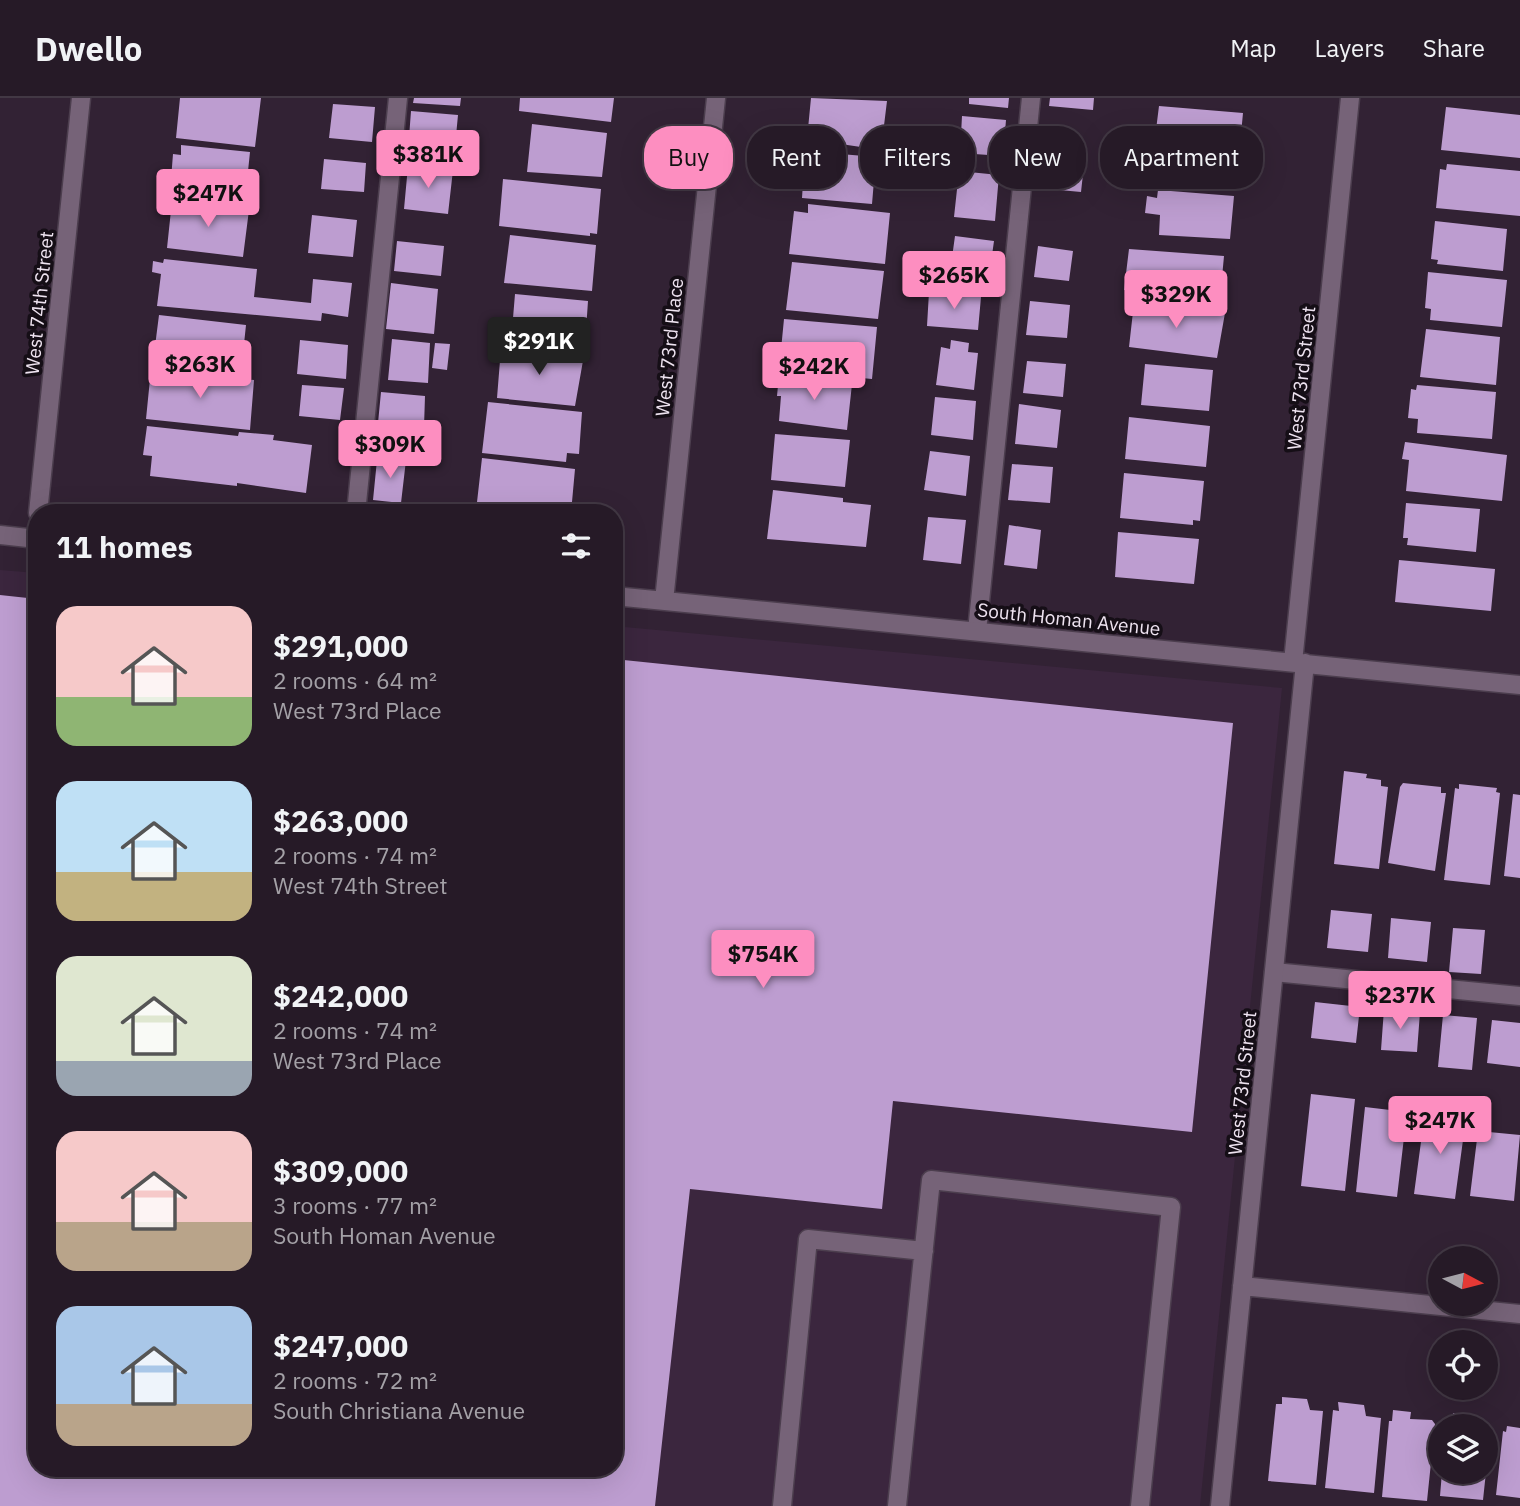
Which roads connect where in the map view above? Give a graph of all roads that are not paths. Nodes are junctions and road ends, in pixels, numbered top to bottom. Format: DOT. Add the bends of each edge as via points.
graph roads {
  1 [pos="81,98"];
  2 [pos="398,98"];
  3 [pos="716,98"];
  4 [pos="1031,98"];
  5 [pos="1350,98"];
  6 [pos="39,504"];
  7 [pos="357,504"];
  8 [pos="0,535"];
  9 [pos="28,535"];
  10 [pos="623,597"];
  11 [pos="664,601"];
  12 [pos="977,631"];
  13 [pos="1299,663"];
  14 [pos="1520,685"];
  15 [pos="1274,972"];
  16 [pos="1520,996"];
  17 [pos="924,1251"];
  18 [pos="1242,1286"];
  19 [pos="1520,1314"];
  20 [pos="782,1506"];
  21 [pos="897,1506"];
  22 [pos="1140,1506"];
  23 [pos="1220,1506"];
  1 -- 6 [label="street, West 74th Street"];
  2 -- 7 [label="street"];
  3 -- 11 [label="street, West 73rd Place"];
  4 -- 12 [label="street"];
  5 -- 13 [label="street, West 73rd Street"];
  8 -- 9 [label="street"];
  10 -- 11 [label="street, South Homan Avenue"];
  11 -- 12 [label="street, South Homan Avenue"];
  12 -- 13 [label="street, South Homan Avenue"];
  13 -- 14 [label="street, South Homan Avenue"];
  13 -- 15 [label="street, West 73rd Street"];
  15 -- 16 [label="street"];
  15 -- 18 [label="street, West 73rd Street"];
  17 -- 20 [label="street" via="808,1239"];
  17 -- 21 [label="street"];
  17 -- 22 [label="street" via="931,1180 1171,1207"];
  18 -- 19 [label="street"];
  18 -- 23 [label="street, West 73rd Street"];
}
